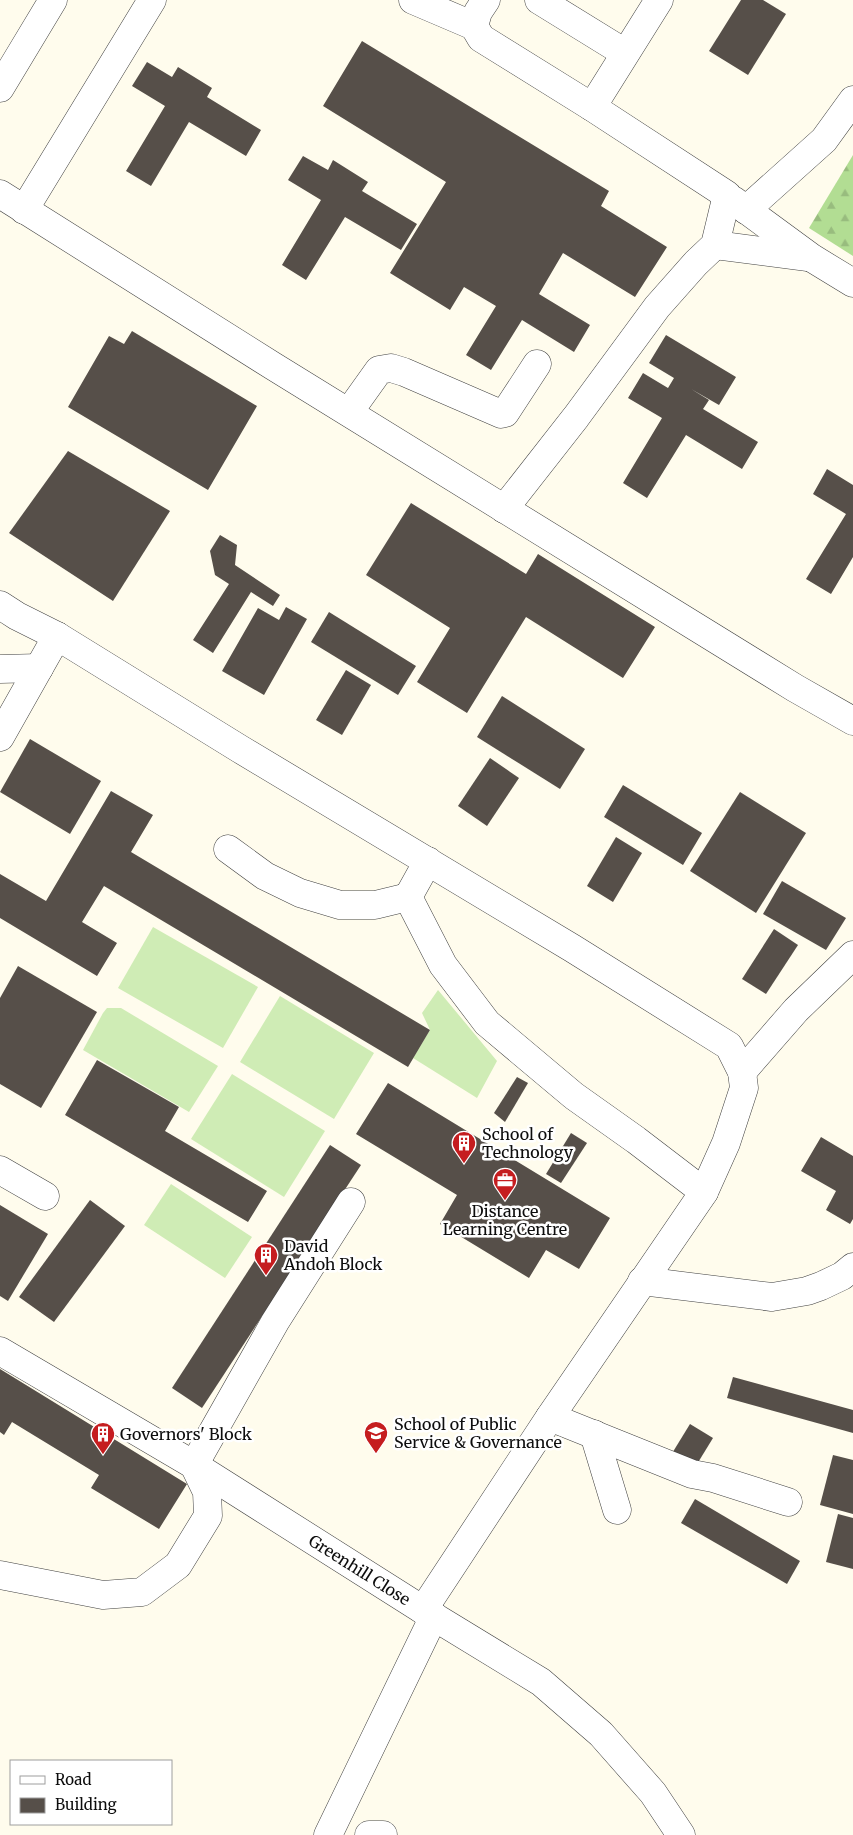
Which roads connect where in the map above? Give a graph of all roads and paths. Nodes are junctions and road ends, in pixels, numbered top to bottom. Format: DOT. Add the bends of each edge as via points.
graph roads {
  1 [pos="53,0"];
  2 [pos="152,0"];
  3 [pos="413,0"];
  4 [pos="486,0"];
  5 [pos="539,0"];
  6 [pos="659,0"];
  7 [pos="474,26"];
  8 [pos="625,53"];
  9 [pos="0,88"];
  10 [pos="853,100"];
  11 [pos="592,107"];
  12 [pos="0,194"];
  13 [pos="736,203"];
  14 [pos="24,210"];
  15 [pos="715,244"];
  16 [pos="812,258"];
  17 [pos="853,283"];
  18 [pos="538,364"];
  19 [pos="349,412"];
  20 [pos="504,509"];
  21 [pos="0,605"];
  22 [pos="57,636"];
  23 [pos="39,668"];
  24 [pos="0,669"];
  25 [pos="853,721"];
  26 [pos="0,737"];
  27 [pos="228,849"];
  28 [pos="428,861"];
  29 [pos="408,897"];
  30 [pos="853,955"];
  31 [pos="742,1072"];
  32 [pos="0,1170"];
  33 [pos="704,1192"];
  34 [pos="44,1196"];
  35 [pos="351,1202"];
  36 [pos="853,1267"];
  37 [pos="642,1281"];
  38 [pos="0,1351"];
  39 [pos="550,1417"];
  40 [pos="594,1434"];
  41 [pos="194,1464"];
  42 [pos="788,1502"];
  43 [pos="617,1510"];
  44 [pos="0,1575"];
  45 [pos="429,1613"];
  46 [pos="328,1835"];
  47 [pos="369,1835"];
  48 [pos="383,1835"];
  49 [pos="681,1835"];
  1 -- 9 [label="lane"];
  2 -- 14 [label="lane"];
  3 -- 7 [label="lane"];
  4 -- 7 [label="lane"];
  5 -- 8 [label="lane"];
  6 -- 8 [label="lane"];
  7 -- 11 [label="lane" via="481,38"];
  8 -- 11 [label="lane"];
  10 -- 13 [label="lane" via="824,140"];
  11 -- 13 [label="lane"];
  12 -- 14 [label="lane"];
  13 -- 15 [label="lane"];
  13 -- 16 [label="lane"];
  14 -- 19 [label="lane"];
  15 -- 16 [label="lane"];
  15 -- 20 [label="lane" via="657,307"];
  16 -- 17 [label="lane"];
  18 -- 19 [label="lane" via="505,413 390,368 379,370"];
  19 -- 20 [label="lane"];
  20 -- 25 [label="lane"];
  21 -- 22 [label="lane"];
  22 -- 23 [label="lane"];
  22 -- 28 [label="lane"];
  23 -- 24 [label="lane"];
  23 -- 26 [label="lane"];
  27 -- 29 [label="lane" via="265,876 300,893 340,905 375,905"];
  28 -- 29 [label="lane"];
  28 -- 31 [label="lane" via="728,1046"];
  29 -- 33 [label="lane" via="443,965 487,1023 574,1096"];
  30 -- 31 [label="lane" via="796,1010"];
  31 -- 33 [label="lane" via="744,1088 736,1114"];
  32 -- 34 [label="lane"];
  33 -- 37 [label="lane"];
  35 -- 41 [label="lane" via="275,1322"];
  36 -- 37 [label="lane" via="821,1286 772,1296"];
  37 -- 39 [label="lane"];
  38 -- 41 [label="lane, Greenhill Close"];
  39 -- 40 [label="lane"];
  39 -- 45 [label="lane"];
  40 -- 42 [label="lane" via="692,1474"];
  40 -- 43 [label="lane"];
  41 -- 44 [label="lane" via="207,1492 208,1516 178,1565 142,1592 104,1595"];
  41 -- 45 [label="lane, Greenhill Close"];
  45 -- 46 [label="lane"];
  45 -- 49 [label="lane, Greenhill Close" via="541,1682 601,1734 654,1793"];
  47 -- 48 [label="lane"];
}
